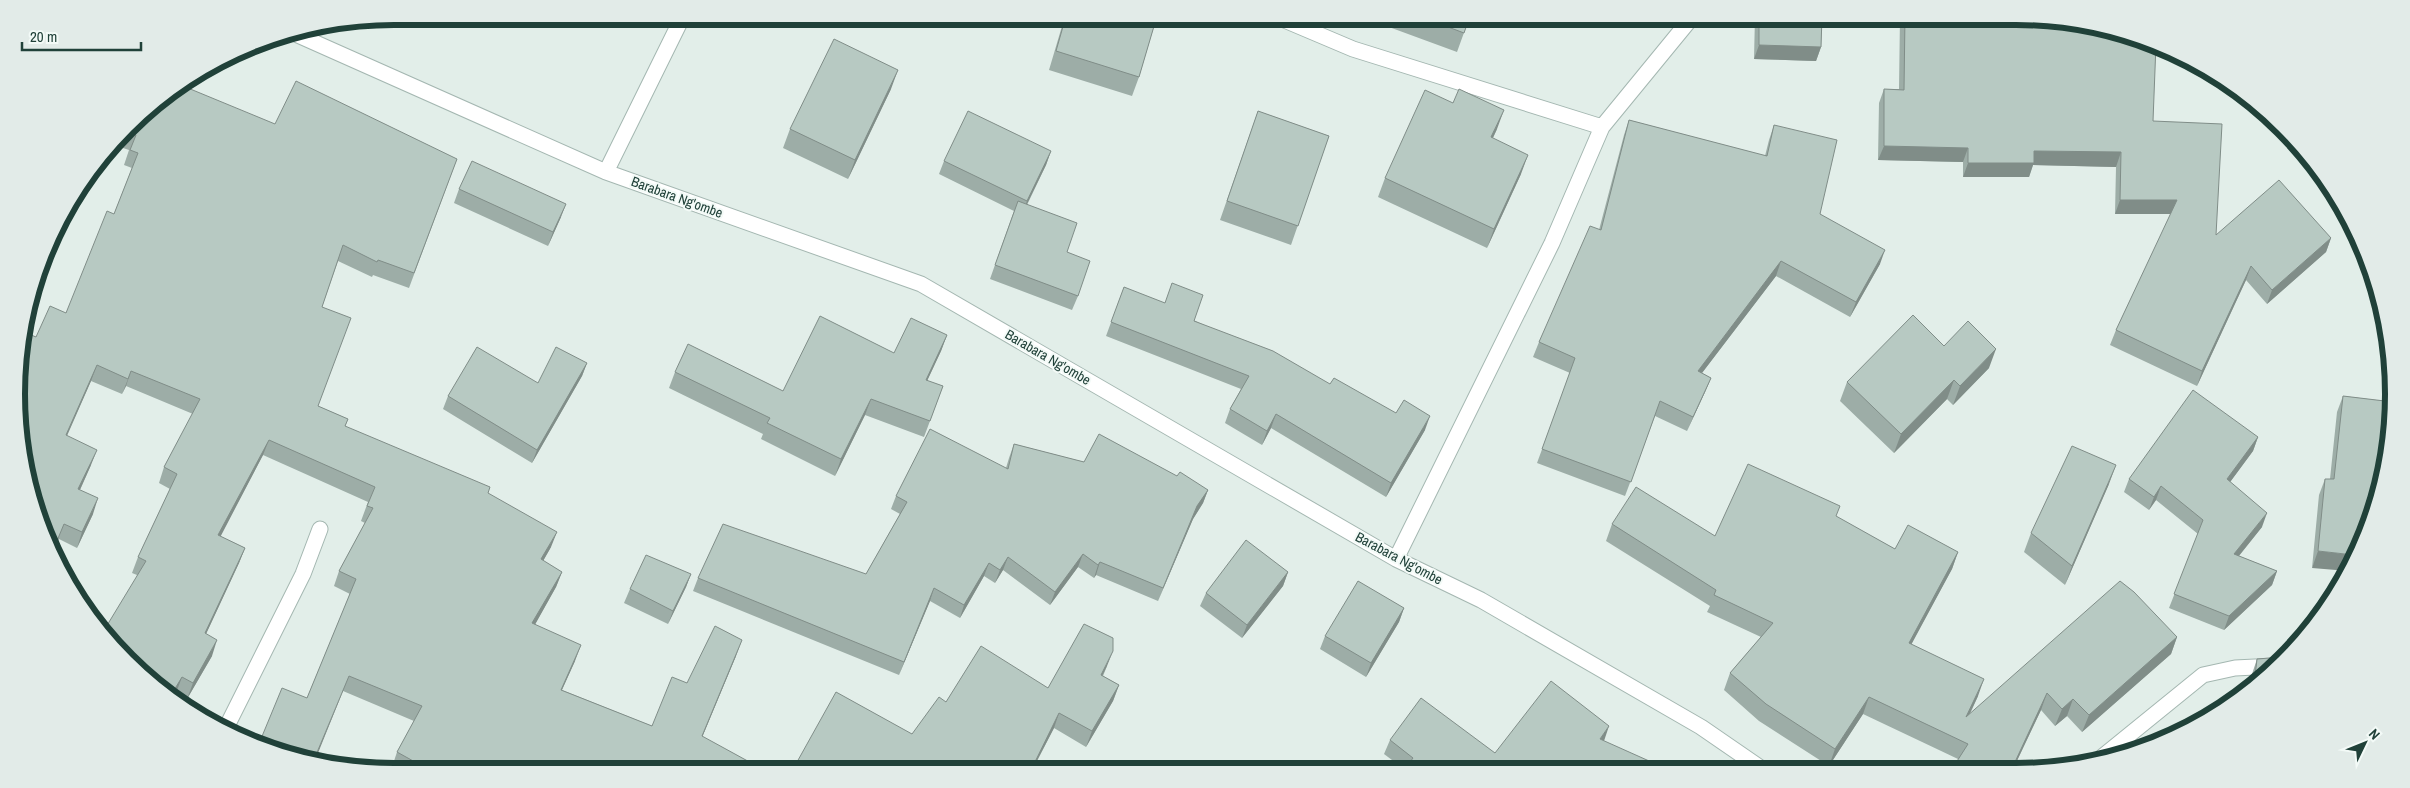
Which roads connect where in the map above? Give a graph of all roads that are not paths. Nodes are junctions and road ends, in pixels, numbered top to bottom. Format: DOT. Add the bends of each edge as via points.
graph roads {
  1 [pos="678,25"];
  2 [pos="1296,25"];
  3 [pos="1686,25"];
  4 [pos="302,37"];
  5 [pos="1602,127"];
  6 [pos="606,172"];
  7 [pos="320,529"];
  8 [pos="1396,559"];
  9 [pos="2264,667"];
  10 [pos="228,724"];
  11 [pos="2112,750"];
  12 [pos="1753,763"];
  1 -- 6 [label="street"];
  2 -- 5 [label="street" via="1353,49"];
  3 -- 5 [label="street"];
  4 -- 6 [label="street, Barabara Ng'ombe"];
  5 -- 8 [label="street" via="1552,243"];
  6 -- 8 [label="street, Barabara Ng'ombe" via="922,284"];
  7 -- 10 [label="street" via="303,574"];
  8 -- 12 [label="street, Barabara Ng'ombe" via="1498,610 1701,727"];
  9 -- 11 [label="street" via="2235,668 2203,675"];
}
